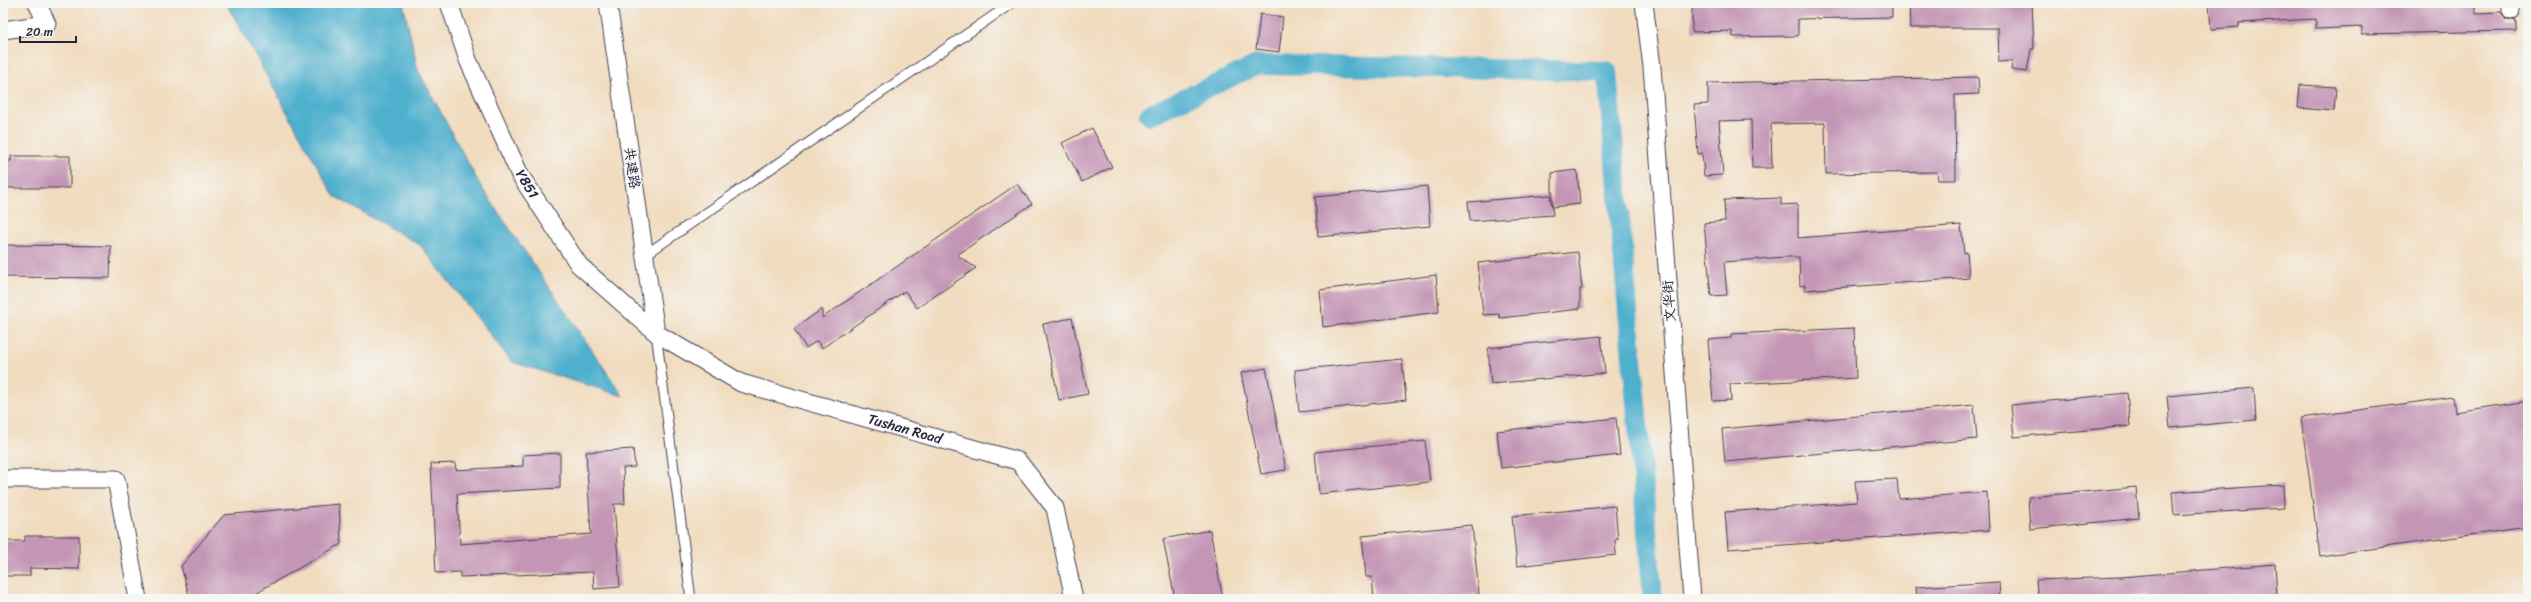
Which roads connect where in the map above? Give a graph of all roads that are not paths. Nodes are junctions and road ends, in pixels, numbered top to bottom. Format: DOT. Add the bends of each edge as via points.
graph roads {
  1 [pos="37,3"];
  2 [pos="449,3"];
  3 [pos="608,3"];
  4 [pos="1012,3"];
  5 [pos="1644,3"];
  6 [pos="3,30"];
  7 [pos="645,255"];
  8 [pos="656,333"];
  9 [pos="3,479"];
  10 [pos="138,599"];
  11 [pos="691,599"];
  12 [pos="1074,599"];
  13 [pos="1692,599"];
  1 -- 6 [label="street" via="47,24"];
  2 -- 8 [label="street, Y851" via="468,60 520,175 579,265"];
  3 -- 7 [label="street, 共建路"];
  4 -- 7 [label="lane"];
  5 -- 13 [label="street, 文华街" via="1652,67"];
  7 -- 8 [label="street, 共建路"];
  8 -- 11 [label="lane"];
  8 -- 12 [label="street, Tushan Road" via="741,383 1018,461 1055,508"];
  9 -- 10 [label="street" via="116,479"];
}
